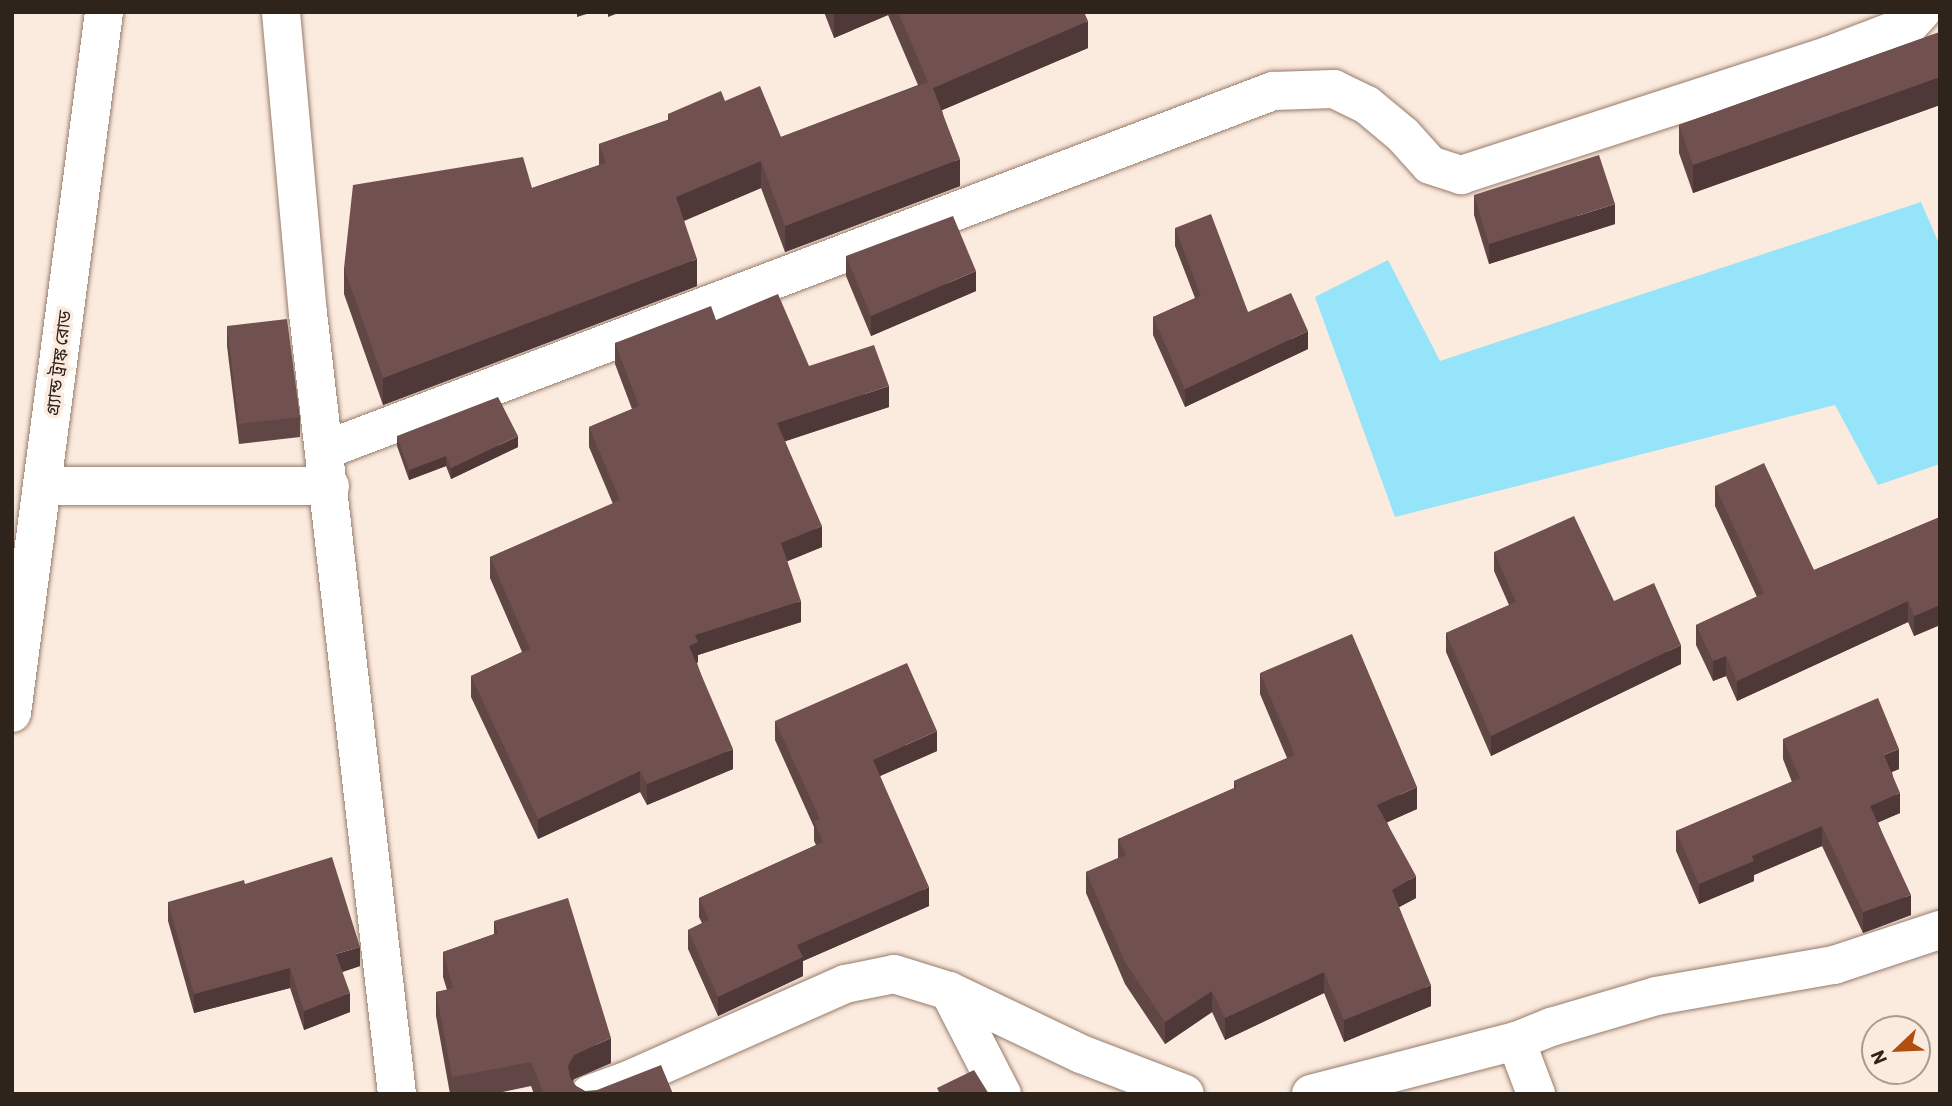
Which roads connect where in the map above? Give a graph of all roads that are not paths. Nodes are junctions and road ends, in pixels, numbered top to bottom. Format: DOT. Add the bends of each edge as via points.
graph roads {
  1 [pos="104,12"];
  2 [pos="281,12"];
  3 [pos="1921,12"];
  4 [pos="328,468"];
  5 [pos="42,486"];
  6 [pos="12,713"];
  7 [pos="1940,930"];
  8 [pos="949,992"];
  9 [pos="1516,1041"];
  10 [pos="397,1094"];
  11 [pos="590,1094"];
  12 [pos="1002,1094"];
  13 [pos="1185,1094"];
  14 [pos="1311,1094"];
  15 [pos="1536,1094"];
  1 -- 5 [label="main road, গ্র্যান্ড ট্রাঙ্ক রোড"];
  2 -- 4 [label="main road" via="308,313"];
  3 -- 4 [label="main road" via="1909,25 1830,55 1461,175 1430,165 1367,105 1334,89 1273,91"];
  4 -- 5 [label="main road"];
  4 -- 10 [label="main road"];
  5 -- 6 [label="main road, গ্র্যান্ড ট্রাঙ্ক রোড"];
  7 -- 9 [label="main road" via="1834,965 1656,996"];
  8 -- 11 [label="main road" via="894,974 845,984"];
  8 -- 12 [label="main road"];
  8 -- 13 [label="main road" via="1081,1054"];
  9 -- 14 [label="main road"];
  9 -- 15 [label="main road"];
}
